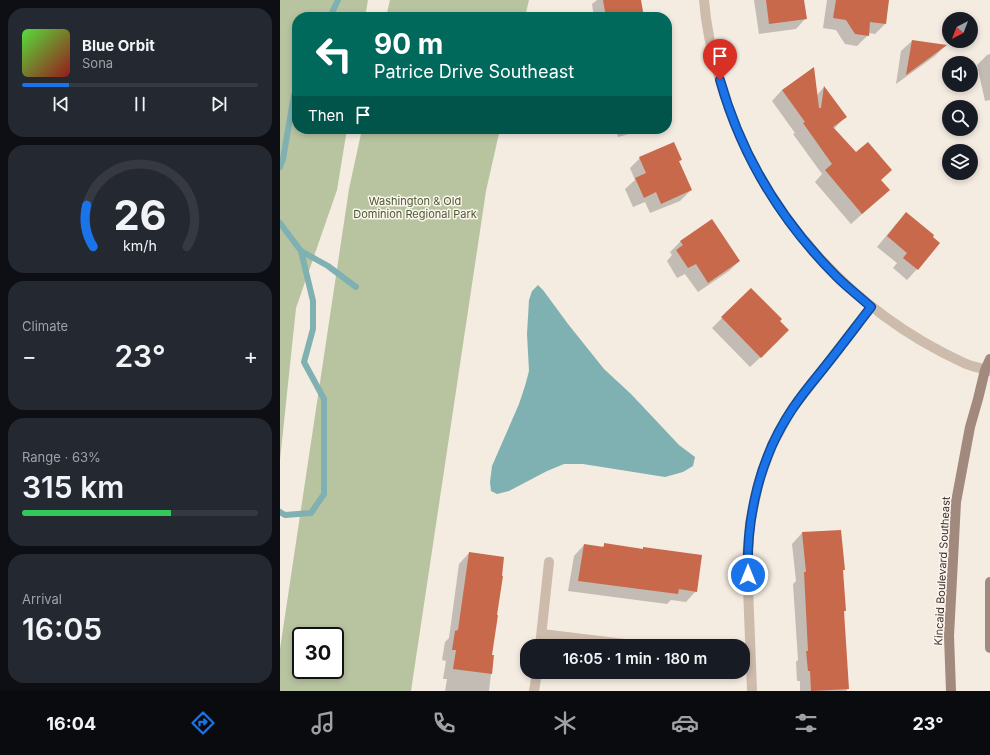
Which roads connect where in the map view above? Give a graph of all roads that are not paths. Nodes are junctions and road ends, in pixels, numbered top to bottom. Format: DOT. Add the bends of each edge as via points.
graph roads {
  1 [pos="704,0"];
  2 [pos="871,307"];
  3 [pos="990,359"];
  4 [pos="988,371"];
  5 [pos="549,562"];
  6 [pos="990,582"];
  7 [pos="542,634"];
  8 [pos="541,639"];
  9 [pos="583,639"];
  10 [pos="747,639"];
  11 [pos="990,648"];
  12 [pos="750,678"];
  13 [pos="536,679"];
  14 [pos="534,691"];
  15 [pos="752,691"];
  16 [pos="951,691"];
  1 -- 2 [label="street" via="715,65 747,153 783,213 816,256"];
  2 -- 4 [label="street" via="938,351"];
  2 -- 10 [label="street" via="792,408 772,445 759,481 750,523 747,561"];
  3 -- 4 [label="street, Kincaid Boulevard Southeast"];
  4 -- 16 [label="street, Kincaid Boulevard Southeast" via="970,427 956,502 949,636"];
  5 -- 7 [label="street"];
  6 -- 11 [label="street"];
  7 -- 8 [label="street"];
  7 -- 9 [label="street"];
  12 -- 15 [label="street"];
  13 -- 14 [label="street"];
}
